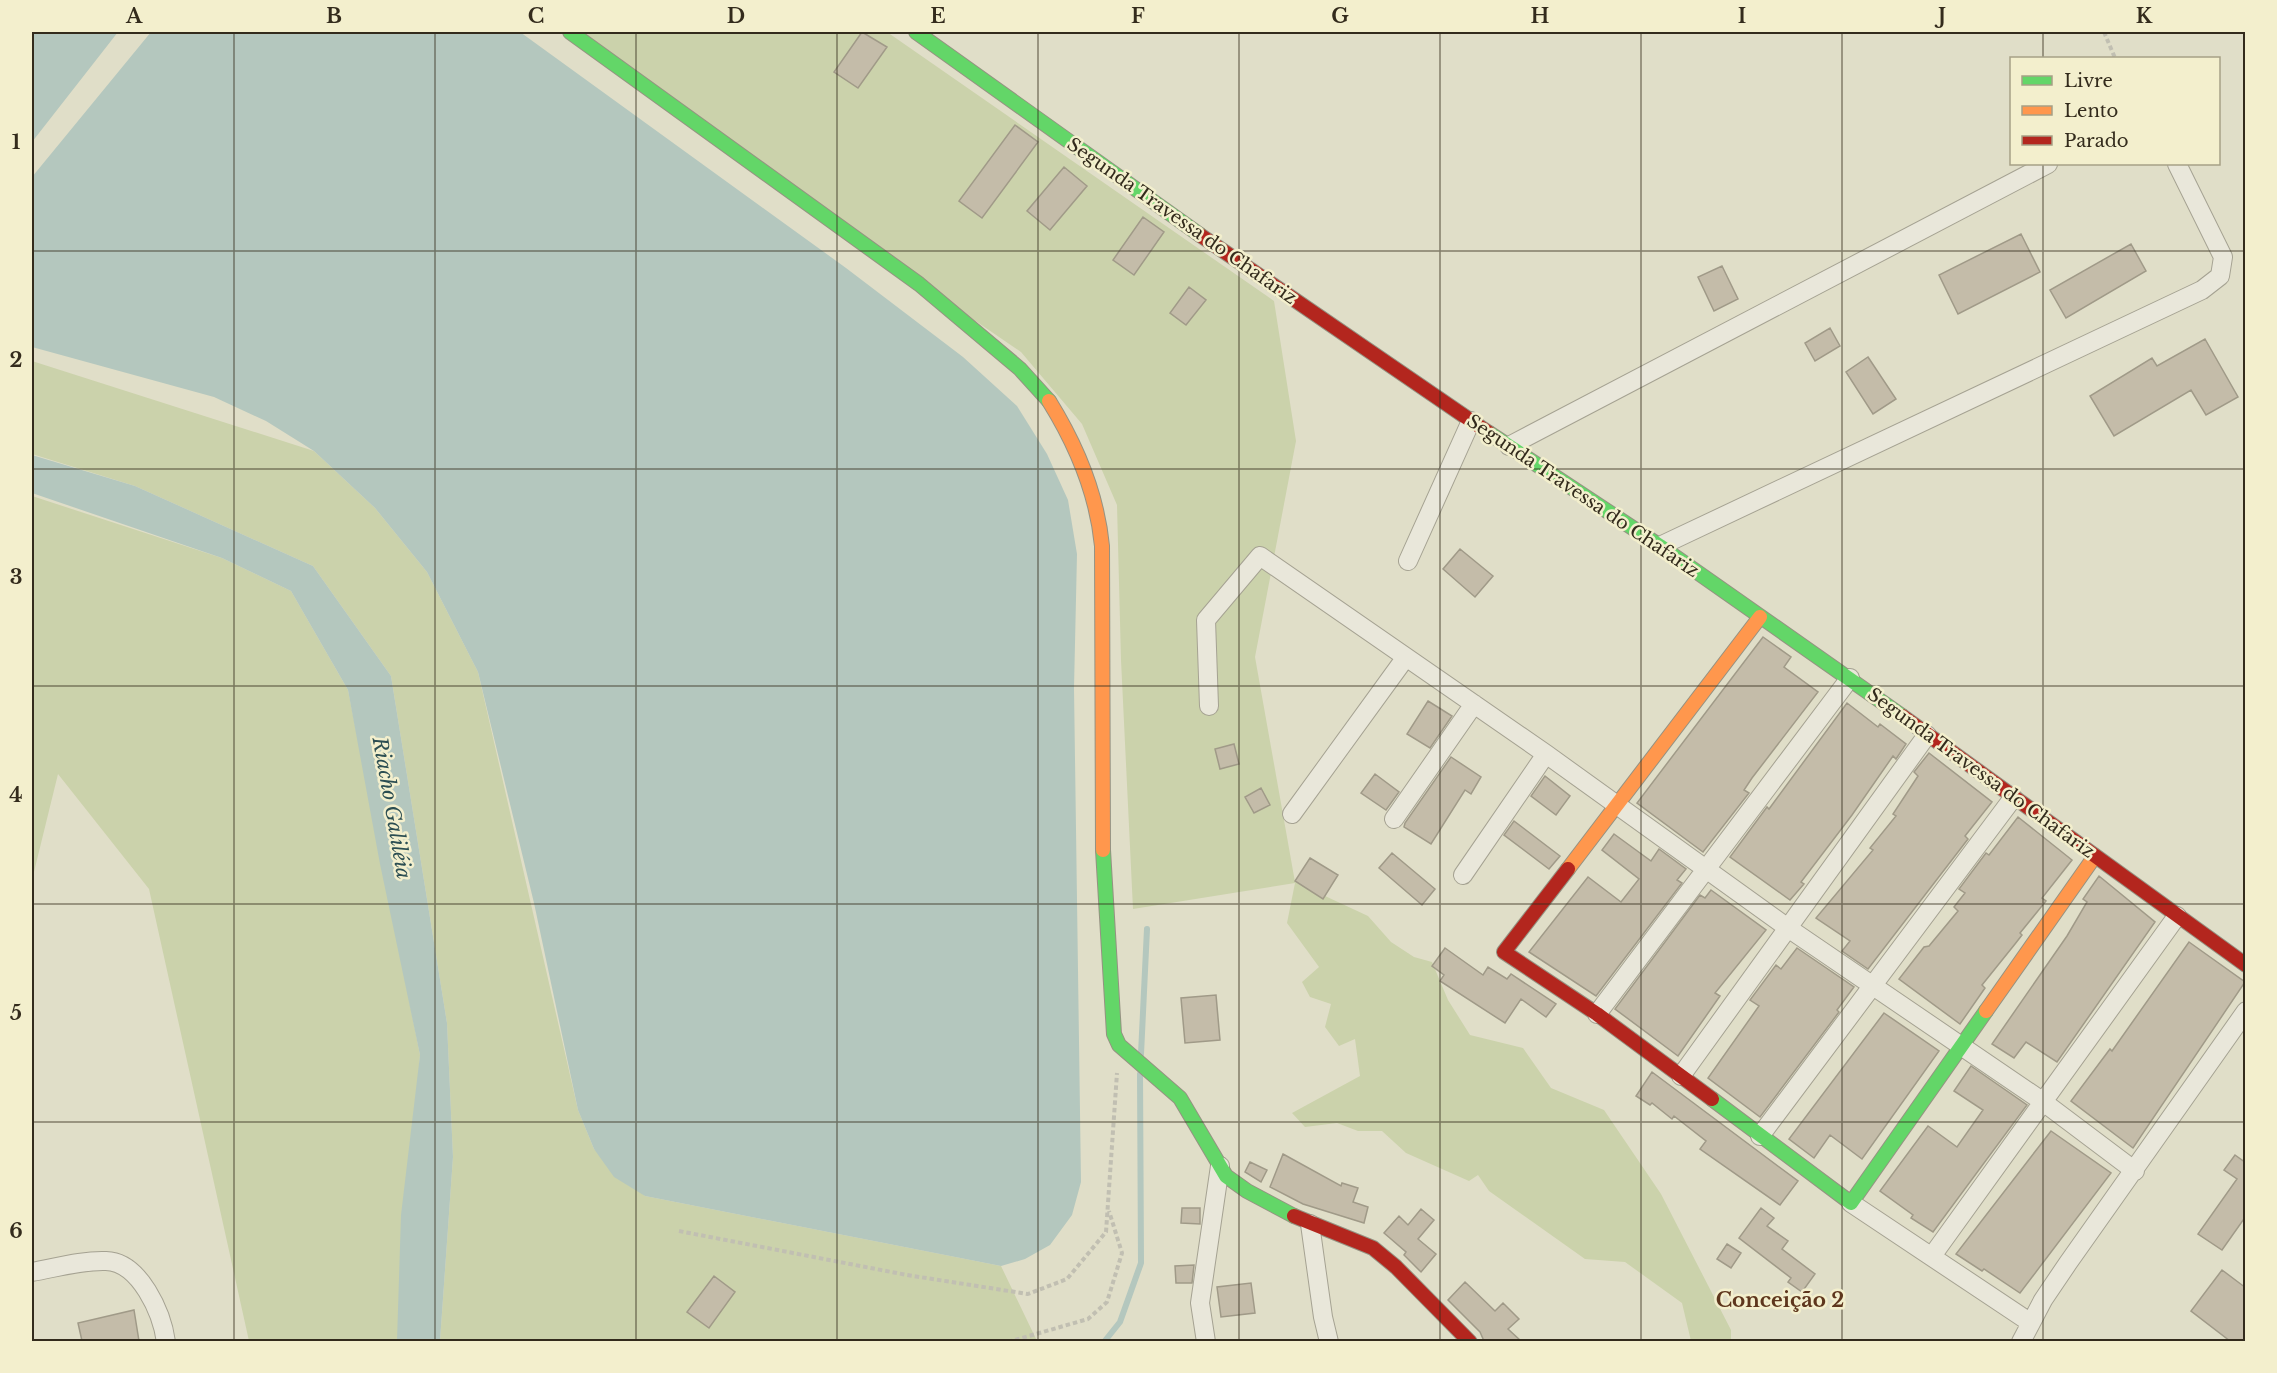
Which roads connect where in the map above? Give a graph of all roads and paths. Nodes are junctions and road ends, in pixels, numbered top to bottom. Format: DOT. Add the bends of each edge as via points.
graph roads {
  1 [pos="570,32"];
  2 [pos="916,32"];
  3 [pos="2104,32"];
  4 [pos="2115,57"];
  5 [pos="2046,165"];
  6 [pos="2177,165"];
  7 [pos="1471,421"];
  8 [pos="1509,446"];
  9 [pos="1660,546"];
  10 [pos="1408,561"];
  11 [pos="1760,617"];
  12 [pos="1406,657"];
  13 [pos="1850,678"];
  14 [pos="1474,704"];
  15 [pos="1209,706"];
  16 [pos="1927,735"];
  17 [pos="1546,754"];
  18 [pos="2013,798"];
  19 [pos="1616,805"];
  20 [pos="1292,814"];
  21 [pos="1394,819"];
  22 [pos="2095,856"];
  23 [pos="1707,870"];
  24 [pos="1463,875"];
  25 [pos="2177,916"];
  26 [pos="1788,928"];
  27 [pos="2246,965"];
  28 [pos="1873,986"];
  29 [pos="2246,1011"];
  30 [pos="1597,1014"];
  31 [pos="1961,1047"];
  32 [pos="1124,1049"];
  33 [pos="1681,1076"];
  34 [pos="2042,1101"];
  35 [pos="1760,1136"];
  36 [pos="1220,1166"];
  37 [pos="2135,1171"];
  38 [pos="1851,1203"];
  39 [pos="1108,1207"];
  40 [pos="1310,1224"];
  41 [pos="679,1231"];
  42 [pos="1932,1256"];
  43 [pos="32,1272"];
  44 [pos="2031,1323"];
  45 [pos="166,1341"];
  46 [pos="1008,1341"];
  47 [pos="1206,1341"];
  48 [pos="1329,1341"];
  49 [pos="1470,1341"];
  50 [pos="2021,1341"];
  1 -- 32 [label="street" via="919,284 1020,369 1046,396 1065,428 1092,490 1102,546 1103,859 1111,1015"];
  2 -- 7 [label="street, Segunda Travessa do Chafariz" via="1190,228"];
  3 -- 4 [label="path"];
  5 -- 8 [label="street"];
  6 -- 9 [label="street" via="2223,257 2220,276 2202,290"];
  7 -- 8 [label="street, Segunda Travessa do Chafariz"];
  7 -- 10 [label="street"];
  8 -- 9 [label="street, Segunda Travessa do Chafariz"];
  9 -- 11 [label="street, Segunda Travessa do Chafariz"];
  11 -- 13 [label="street, Segunda Travessa do Chafariz"];
  11 -- 19 [label="street"];
  12 -- 14 [label="street"];
  12 -- 15 [label="street" via="1260,556 1206,620"];
  12 -- 20 [label="street"];
  13 -- 16 [label="street, Segunda Travessa do Chafariz"];
  13 -- 23 [label="street"];
  14 -- 17 [label="street"];
  14 -- 21 [label="street"];
  16 -- 18 [label="street, Segunda Travessa do Chafariz"];
  16 -- 26 [label="street"];
  17 -- 19 [label="street"];
  17 -- 24 [label="street"];
  18 -- 22 [label="street, Segunda Travessa do Chafariz"];
  18 -- 28 [label="street"];
  19 -- 23 [label="street"];
  19 -- 30 [label="street" via="1504,952"];
  22 -- 25 [label="street, Segunda Travessa do Chafariz"];
  22 -- 31 [label="street"];
  23 -- 26 [label="street"];
  23 -- 30 [label="street"];
  25 -- 27 [label="street, Segunda Travessa do Chafariz"];
  25 -- 34 [label="street"];
  26 -- 28 [label="street"];
  26 -- 33 [label="street"];
  28 -- 31 [label="street"];
  28 -- 35 [label="street"];
  29 -- 37 [label="street"];
  30 -- 33 [label="street"];
  31 -- 34 [label="street"];
  31 -- 38 [label="street"];
  32 -- 36 [label="street" via="1180,1098"];
  32 -- 39 [label="path"];
  33 -- 35 [label="street"];
  34 -- 37 [label="street"];
  34 -- 42 [label="street"];
  35 -- 38 [label="street"];
  36 -- 40 [label="street" via="1226,1176 1247,1191"];
  36 -- 47 [label="street" via="1200,1303"];
  37 -- 44 [label="street" via="2068,1263"];
  38 -- 42 [label="street"];
  39 -- 41 [label="path" via="1106,1233 1067,1280 1028,1294"];
  39 -- 46 [label="path" via="1122,1253 1107,1302 1088,1318"];
  40 -- 48 [label="street"];
  40 -- 49 [label="street" via="1373,1248"];
  42 -- 44 [label="street"];
  43 -- 45 [label="street" via="107,1260 132,1272 154,1303"];
  44 -- 50 [label="street"];
}
